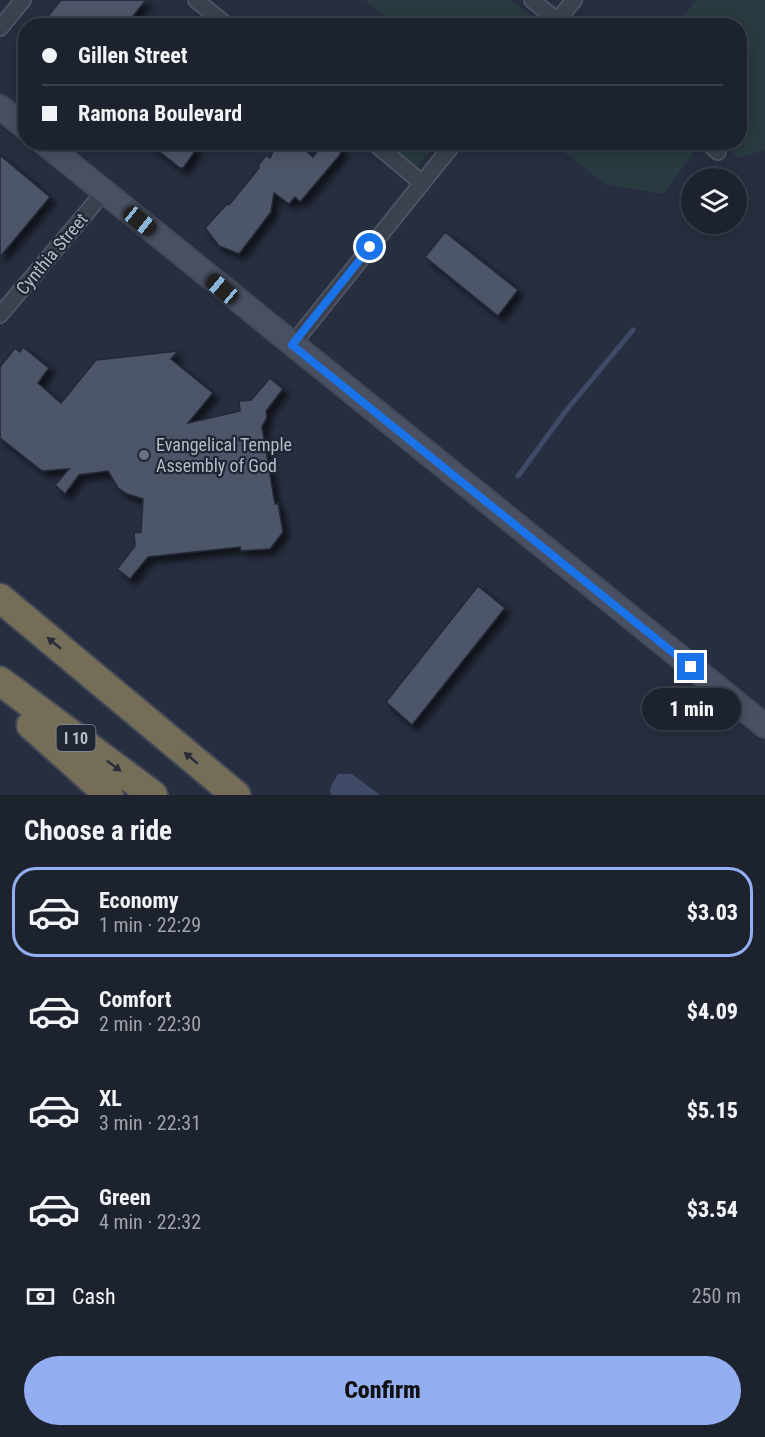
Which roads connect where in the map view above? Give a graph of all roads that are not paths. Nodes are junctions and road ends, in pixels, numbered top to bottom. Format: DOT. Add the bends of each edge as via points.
graph roads {
  1 [pos="22,0"];
  2 [pos="196,0"];
  3 [pos="532,0"];
  4 [pos="574,0"];
  5 [pos="218,18"];
  6 [pos="552,18"];
  7 [pos="562,18"];
  8 [pos="0,28"];
  9 [pos="0,107"];
  10 [pos="18,122"];
  11 [pos="53,150"];
  12 [pos="383,150"];
  13 [pos="449,150"];
  14 [pos="422,183"];
  15 [pos="104,192"];
  16 [pos="0,315"];
  17 [pos="292,345"];
  18 [pos="0,598"];
  19 [pos="0,681"];
  20 [pos="0,697"];
  21 [pos="765,726"];
  22 [pos="109,795"];
  23 [pos="153,795"];
  24 [pos="236,795"];
  1 -- 8 [label="street"];
  2 -- 5 [label="street"];
  3 -- 6 [label="street"];
  4 -- 7 [label="street"];
  9 -- 10 [label="street"];
  11 -- 15 [label="street"];
  12 -- 14 [label="street"];
  13 -- 14 [label="street"];
  14 -- 17 [label="street"];
  15 -- 16 [label="street, Cynthia Street"];
  15 -- 17 [label="street"];
  17 -- 21 [label="street"];
  24 -- 18 [label="highway, one-way"];
  19 -- 23 [label="highway, I 10, one-way"];
  20 -- 22 [label="highway"];
}
